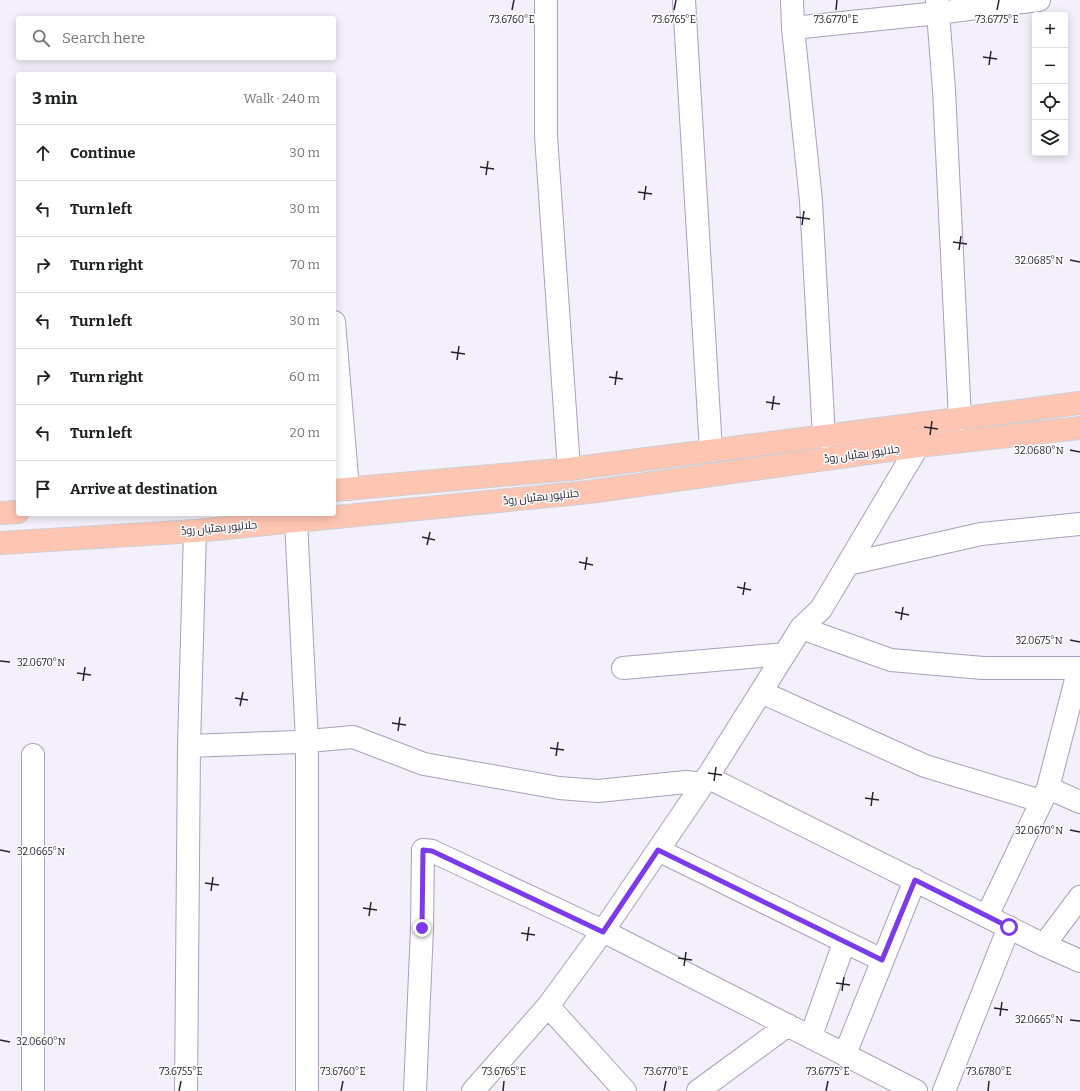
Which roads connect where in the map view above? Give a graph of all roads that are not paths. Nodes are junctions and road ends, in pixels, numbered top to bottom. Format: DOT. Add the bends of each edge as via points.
graph roads {
  1 [pos="546,0"];
  2 [pos="684,0"];
  3 [pos="792,0"];
  4 [pos="1039,0"];
  5 [pos="938,7"];
  6 [pos="888,9"];
  7 [pos="793,28"];
  8 [pos="336,370"];
  9 [pos="1080,404"];
  10 [pos="960,419"];
  11 [pos="1080,428"];
  12 [pos="824,437"];
  13 [pos="918,446"];
  14 [pos="711,452"];
  15 [pos="569,469"];
  16 [pos="341,490"];
  17 [pos="16,512"];
  18 [pos="0,513"];
  19 [pos="296,521"];
  20 [pos="1080,524"];
  21 [pos="195,531"];
  22 [pos="0,543"];
  23 [pos="848,564"];
  24 [pos="801,628"];
  25 [pos="785,654"];
  26 [pos="623,668"];
  27 [pos="1080,668"];
  28 [pos="761,692"];
  29 [pos="307,741"];
  30 [pos="189,746"];
  31 [pos="33,755"];
  32 [pos="705,780"];
  33 [pos="1045,795"];
  34 [pos="1080,802"];
  35 [pos="658,850"];
  36 [pos="915,880"];
  37 [pos="1078,903"];
  38 [pos="987,916"];
  39 [pos="1009,927"];
  40 [pos="603,932"];
  41 [pos="844,943"];
  42 [pos="1044,945"];
  43 [pos="882,960"];
  44 [pos="1080,961"];
  45 [pos="548,1006"];
  46 [pos="788,1025"];
  47 [pos="810,1036"];
  48 [pos="844,1054"];
  49 [pos="905,1089"];
  50 [pos="33,1091"];
  51 [pos="186,1091"];
  52 [pos="308,1091"];
  53 [pos="415,1091"];
  54 [pos="473,1091"];
  55 [pos="625,1091"];
  56 [pos="698,1091"];
  57 [pos="944,1091"];
  1 -- 15 [label="street" via="546,136"];
  2 -- 14 [label="street"];
  3 -- 7 [label="street"];
  4 -- 5 [label="street"];
  5 -- 6 [label="street"];
  5 -- 10 [label="street"];
  6 -- 7 [label="street"];
  7 -- 12 [label="street" via="811,201"];
  8 -- 16 [label="street"];
  9 -- 10 [label="main road, جلالپور بھٹیاں روڈ"];
  10 -- 12 [label="main road, جلالپور بھٹیاں روڈ"];
  11 -- 13 [label="main road, جلالپور بھٹیاں روڈ"];
  12 -- 14 [label="main road, جلالپور بھٹیاں روڈ"];
  13 -- 19 [label="main road, جلالپور بھٹیاں روڈ" via="589,492"];
  13 -- 23 [label="street"];
  14 -- 15 [label="main road, جلالپور بھٹیاں روڈ"];
  15 -- 16 [label="main road, جلالپور بھٹیاں روڈ"];
  17 -- 18 [label="main road"];
  19 -- 21 [label="main road, جلالپور بھٹیاں روڈ"];
  19 -- 29 [label="street"];
  20 -- 23 [label="street" via="981,534"];
  21 -- 22 [label="main road, جلالپور بھٹیاں روڈ"];
  21 -- 30 [label="street"];
  23 -- 24 [label="street" via="821,609"];
  24 -- 25 [label="street"];
  24 -- 27 [label="street" via="891,660 983,668"];
  25 -- 26 [label="street"];
  25 -- 28 [label="street"];
  27 -- 33 [label="street"];
  28 -- 32 [label="street"];
  28 -- 33 [label="street" via="925,766"];
  29 -- 30 [label="street"];
  29 -- 32 [label="street" via="353,737 424,764 558,788 598,791"];
  29 -- 52 [label="street"];
  30 -- 51 [label="street"];
  31 -- 50 [label="street"];
  32 -- 35 [label="street"];
  32 -- 36 [label="street"];
  33 -- 34 [label="street"];
  33 -- 38 [label="street"];
  35 -- 40 [label="street"];
  35 -- 41 [label="street"];
  36 -- 38 [label="street"];
  36 -- 43 [label="street"];
  37 -- 42 [label="street"];
  38 -- 39 [label="street"];
  39 -- 42 [label="street"];
  39 -- 57 [label="street"];
  40 -- 45 [label="street"];
  40 -- 46 [label="street"];
  40 -- 53 [label="street" via="432,851 423,850"];
  41 -- 43 [label="street"];
  41 -- 47 [label="street"];
  42 -- 44 [label="street"];
  43 -- 48 [label="street"];
  45 -- 54 [label="street"];
  45 -- 55 [label="street"];
  46 -- 47 [label="street"];
  46 -- 56 [label="street"];
  47 -- 48 [label="street"];
  48 -- 49 [label="street"];
}
